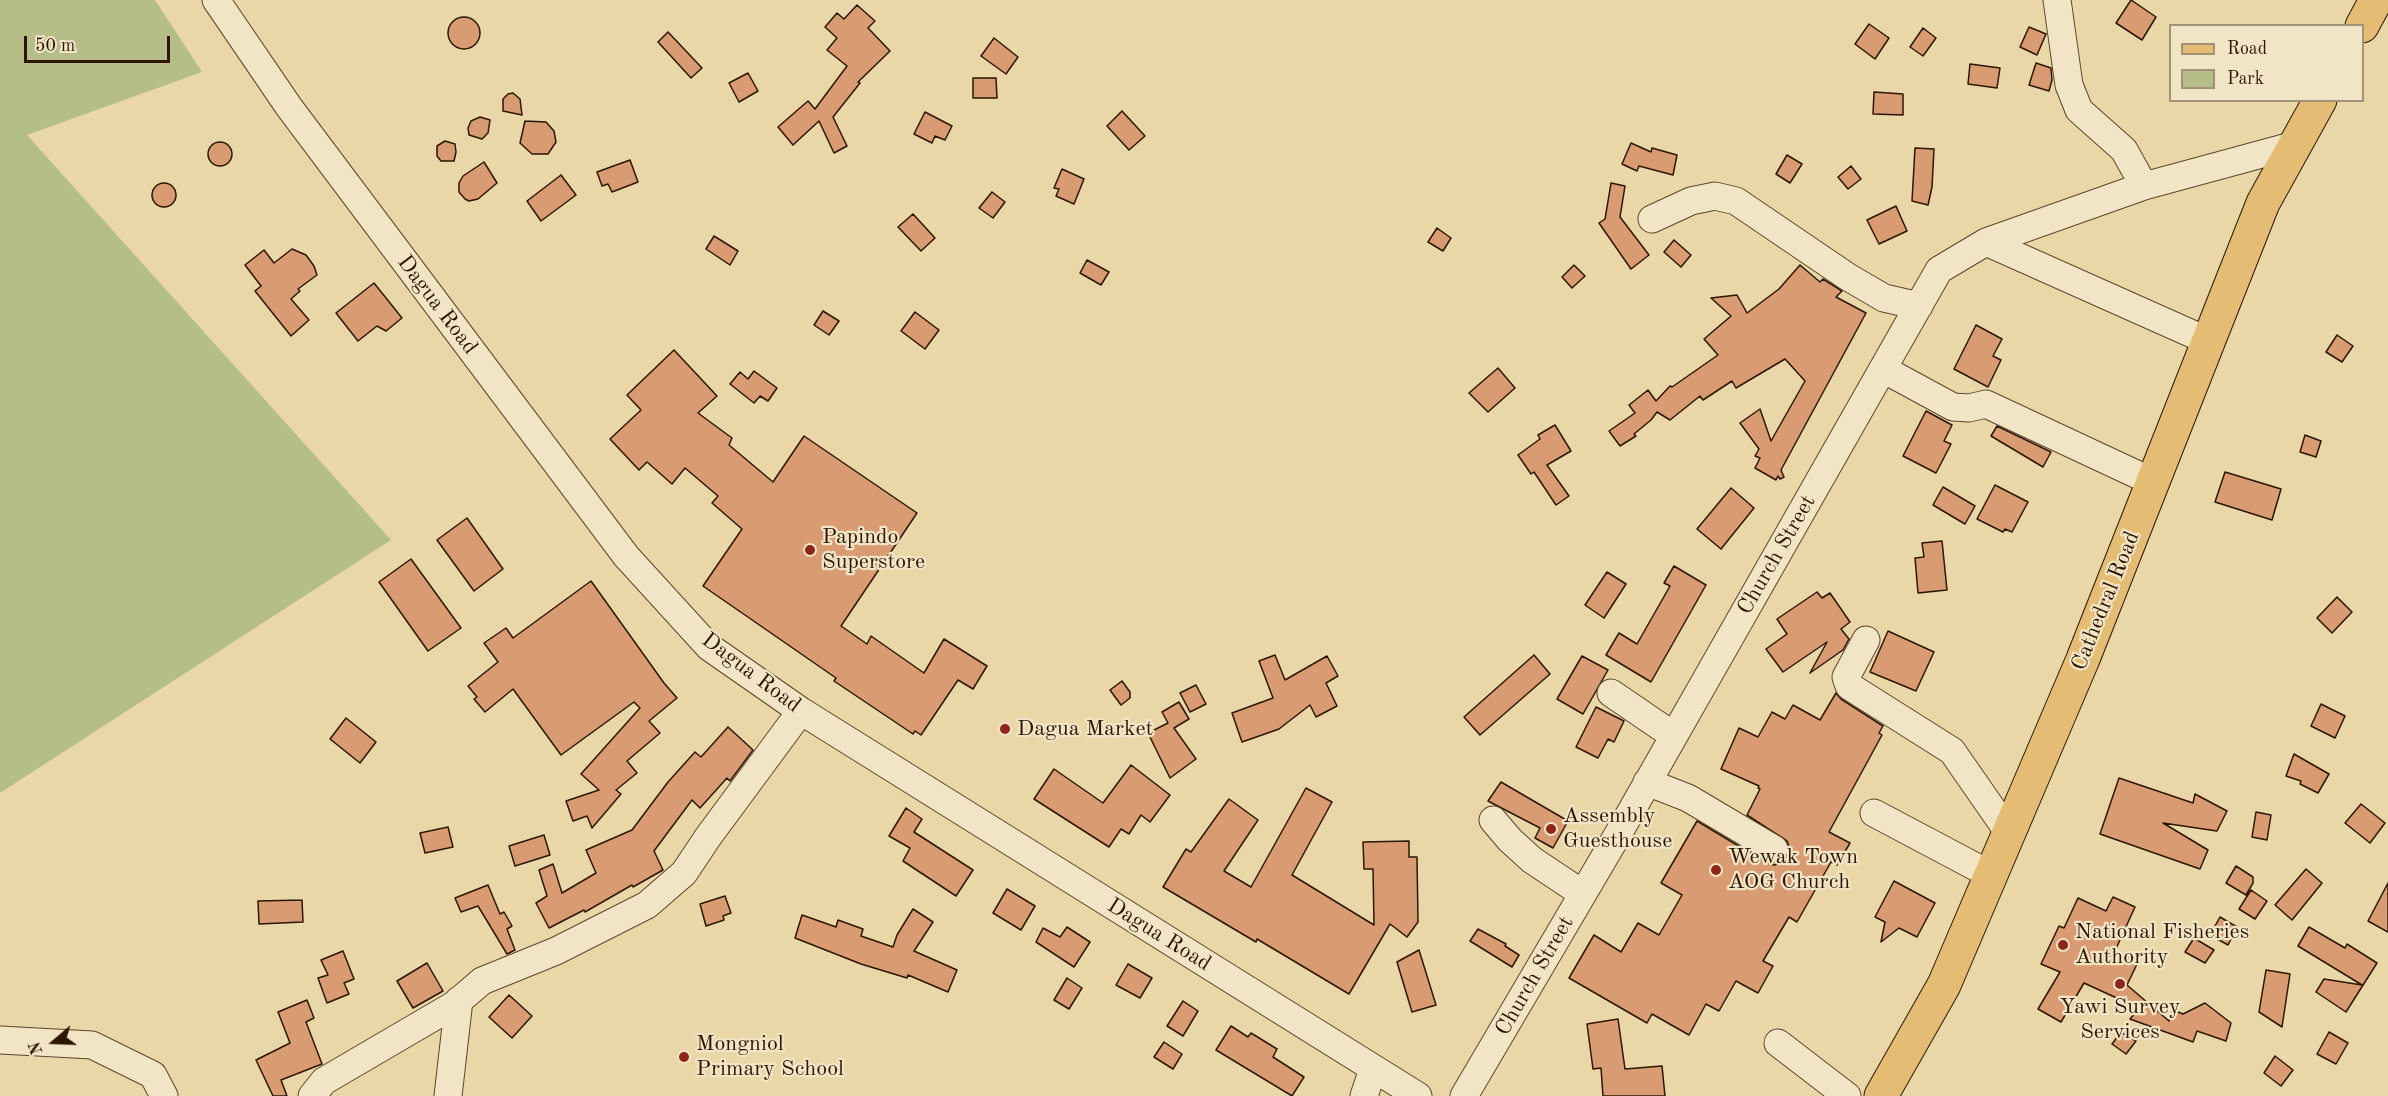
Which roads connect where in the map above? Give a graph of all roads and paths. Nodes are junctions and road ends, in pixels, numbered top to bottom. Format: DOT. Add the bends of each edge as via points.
graph roads {
  1 [pos="216,0"];
  2 [pos="2057,0"];
  3 [pos="2376,0"];
  4 [pos="2363,24"];
  5 [pos="2319,102"];
  6 [pos="2295,145"];
  7 [pos="2144,186"];
  8 [pos="1652,219"];
  9 [pos="1986,242"];
  10 [pos="1919,306"];
  11 [pos="2208,341"];
  12 [pos="1883,369"];
  13 [pos="2153,482"];
  14 [pos="1866,640"];
  15 [pos="1611,693"];
  16 [pos="801,711"];
  17 [pos="1674,736"];
  18 [pos="1647,782"];
  19 [pos="1874,813"];
  20 [pos="1493,820"];
  21 [pos="2009,833"];
  22 [pos="1774,849"];
  23 [pos="1991,875"];
  24 [pos="1583,894"];
  25 [pos="459,1000"];
  26 [pos="0,1040"];
  27 [pos="1778,1043"];
  28 [pos="1373,1069"];
  29 [pos="164,1096"];
  30 [pos="312,1096"];
  31 [pos="448,1096"];
  32 [pos="1364,1096"];
  33 [pos="1418,1096"];
  34 [pos="1464,1096"];
  35 [pos="1847,1096"];
  36 [pos="1881,1096"];
  1 -- 16 [label="street, Dagua Road" via="290,107 626,556 710,647"];
  2 -- 7 [label="street" via="2069,85 2079,110 2124,150"];
  3 -- 4 [label="main road"];
  5 -- 6 [label="main road, Cathedral Road"];
  6 -- 7 [label="street, Church Street"];
  6 -- 11 [label="main road, Cathedral Road" via="2263,202"];
  7 -- 9 [label="street, Church Street"];
  8 -- 10 [label="street" via="1691,201 1715,196 1736,201 1848,278 1884,298"];
  9 -- 10 [label="street, Church Street" via="1939,270"];
  9 -- 11 [label="street"];
  10 -- 12 [label="street, Church Street"];
  11 -- 13 [label="main road, Cathedral Road"];
  12 -- 13 [label="street" via="1953,407 1986,404"];
  12 -- 17 [label="street, Church Street"];
  13 -- 21 [label="main road, Cathedral Road"];
  14 -- 21 [label="street" via="1846,677 1849,686 1952,751"];
  15 -- 17 [label="street"];
  16 -- 25 [label="street" via="684,873 647,905 482,981"];
  16 -- 28 [label="street, Dagua Road"];
  17 -- 18 [label="street, Church Street"];
  18 -- 22 [label="street" via="1688,798"];
  18 -- 24 [label="street, Church Street"];
  19 -- 23 [label="street"];
  20 -- 24 [label="street" via="1532,860"];
  21 -- 23 [label="main road, Cathedral Road"];
  23 -- 36 [label="main road, Cathedral Road" via="1944,985"];
  24 -- 34 [label="street, Church Street"];
  25 -- 30 [label="street" via="324,1081"];
  25 -- 31 [label="street"];
  26 -- 29 [label="street" via="92,1045 153,1075"];
  27 -- 35 [label="street"];
  28 -- 32 [label="street"];
  28 -- 33 [label="street, Dagua Road"];
}
